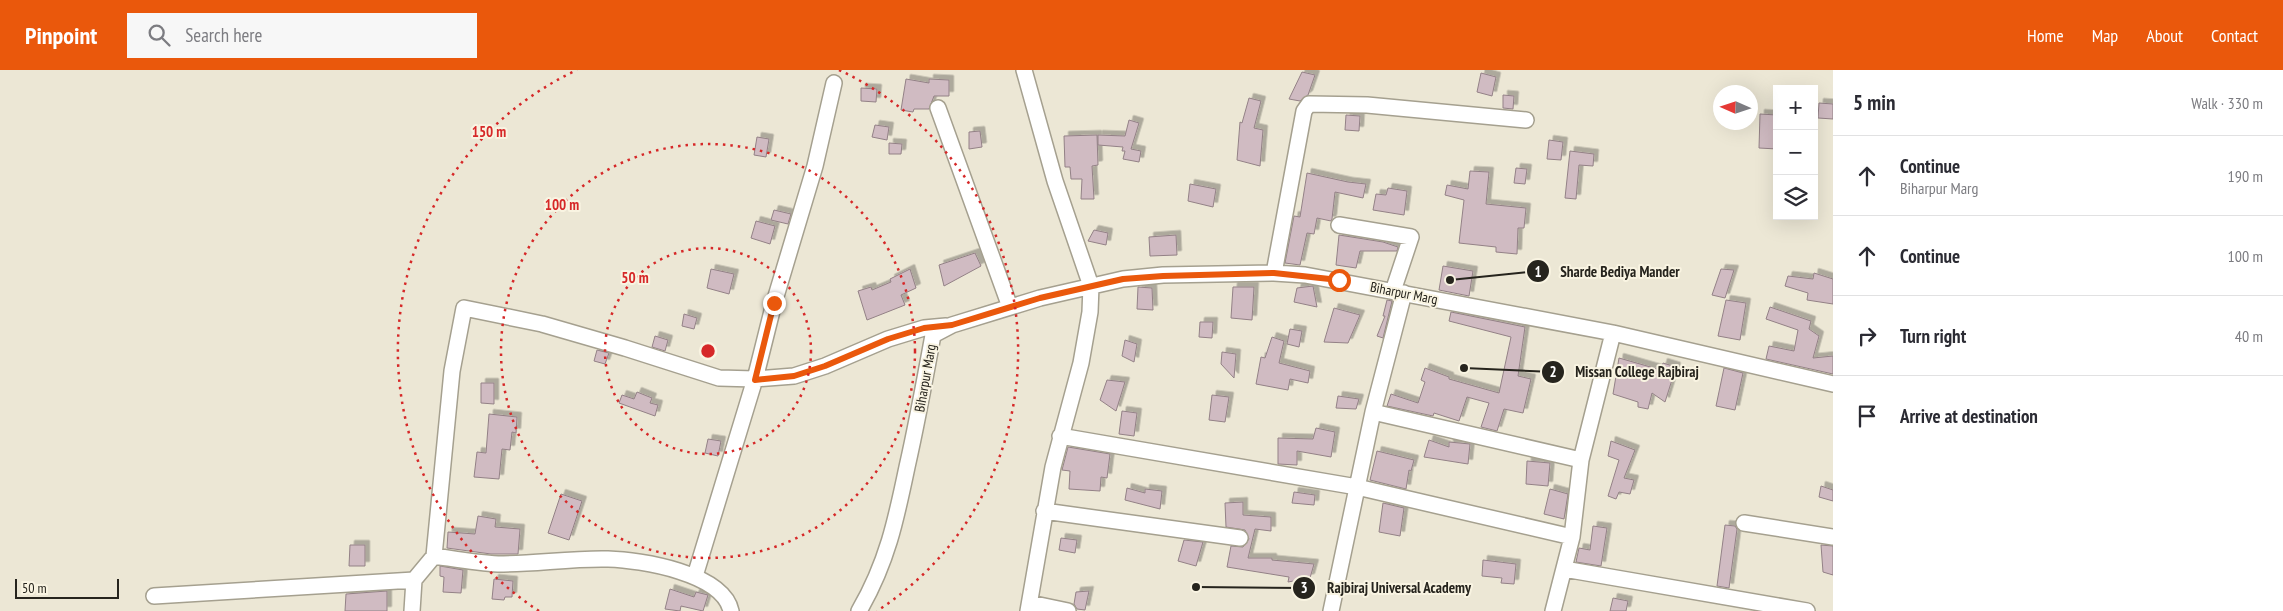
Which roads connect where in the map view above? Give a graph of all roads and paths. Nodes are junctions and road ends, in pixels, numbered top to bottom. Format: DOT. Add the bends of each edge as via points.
graph roads {
  1 [pos="1024,70"];
  2 [pos="834,83"];
  3 [pos="938,108"];
  4 [pos="1526,120"];
  5 [pos="1339,225"];
  6 [pos="1274,273"];
  7 [pos="1091,286"];
  8 [pos="1398,292"];
  9 [pos="1010,307"];
  10 [pos="952,325"];
  11 [pos="1613,333"];
  12 [pos="755,380"];
  13 [pos="1833,384"];
  14 [pos="1373,412"];
  15 [pos="1060,436"];
  16 [pos="1581,460"];
  17 [pos="1357,487"];
  18 [pos="1044,511"];
  19 [pos="1744,523"];
  20 [pos="1572,537"];
  21 [pos="1240,538"];
  22 [pos="1833,538"];
  23 [pos="434,556"];
  24 [pos="1564,570"];
  25 [pos="695,576"];
  26 [pos="414,580"];
  27 [pos="154,596"];
  28 [pos="1029,607"];
  29 [pos="412,611"];
  30 [pos="732,611"];
  31 [pos="859,611"];
  32 [pos="1068,611"];
  33 [pos="1331,611"];
  34 [pos="1554,611"];
  35 [pos="1807,611"];
  1 -- 7 [label="street" via="1055,181"];
  2 -- 12 [label="street" via="815,166"];
  3 -- 9 [label="street"];
  4 -- 6 [label="street" via="1367,105 1309,104 1304,111"];
  5 -- 8 [label="street" via="1411,237"];
  6 -- 7 [label="street, Biharpur Marg" via="1163,276 1123,279"];
  6 -- 8 [label="street, Biharpur Marg" via="1331,279"];
  7 -- 9 [label="street, Biharpur Marg"];
  7 -- 15 [label="street" via="1081,363"];
  8 -- 11 [label="street, Biharpur Marg"];
  8 -- 14 [label="street"];
  9 -- 10 [label="street, Biharpur Marg"];
  10 -- 12 [label="street" via="924,328 888,339 794,376"];
  10 -- 31 [label="street, Biharpur Marg" via="933,335 892,537 871,591"];
  11 -- 13 [label="street, Biharpur Marg"];
  11 -- 16 [label="street"];
  12 -- 23 [label="street" via="719,378 542,324 464,308 452,371"];
  12 -- 25 [label="street"];
  14 -- 16 [label="street"];
  14 -- 17 [label="street"];
  15 -- 17 [label="street"];
  15 -- 18 [label="street"];
  16 -- 20 [label="street"];
  17 -- 20 [label="street"];
  17 -- 33 [label="street"];
  18 -- 21 [label="street"];
  18 -- 28 [label="street"];
  19 -- 22 [label="street"];
  20 -- 24 [label="street"];
  23 -- 25 [label="street" via="497,564 609,559 660,566"];
  23 -- 26 [label="street"];
  24 -- 34 [label="street"];
  24 -- 35 [label="street"];
  25 -- 30 [label="street" via="715,588"];
  26 -- 27 [label="street"];
  26 -- 29 [label="street"];
  28 -- 32 [label="street"];
}
